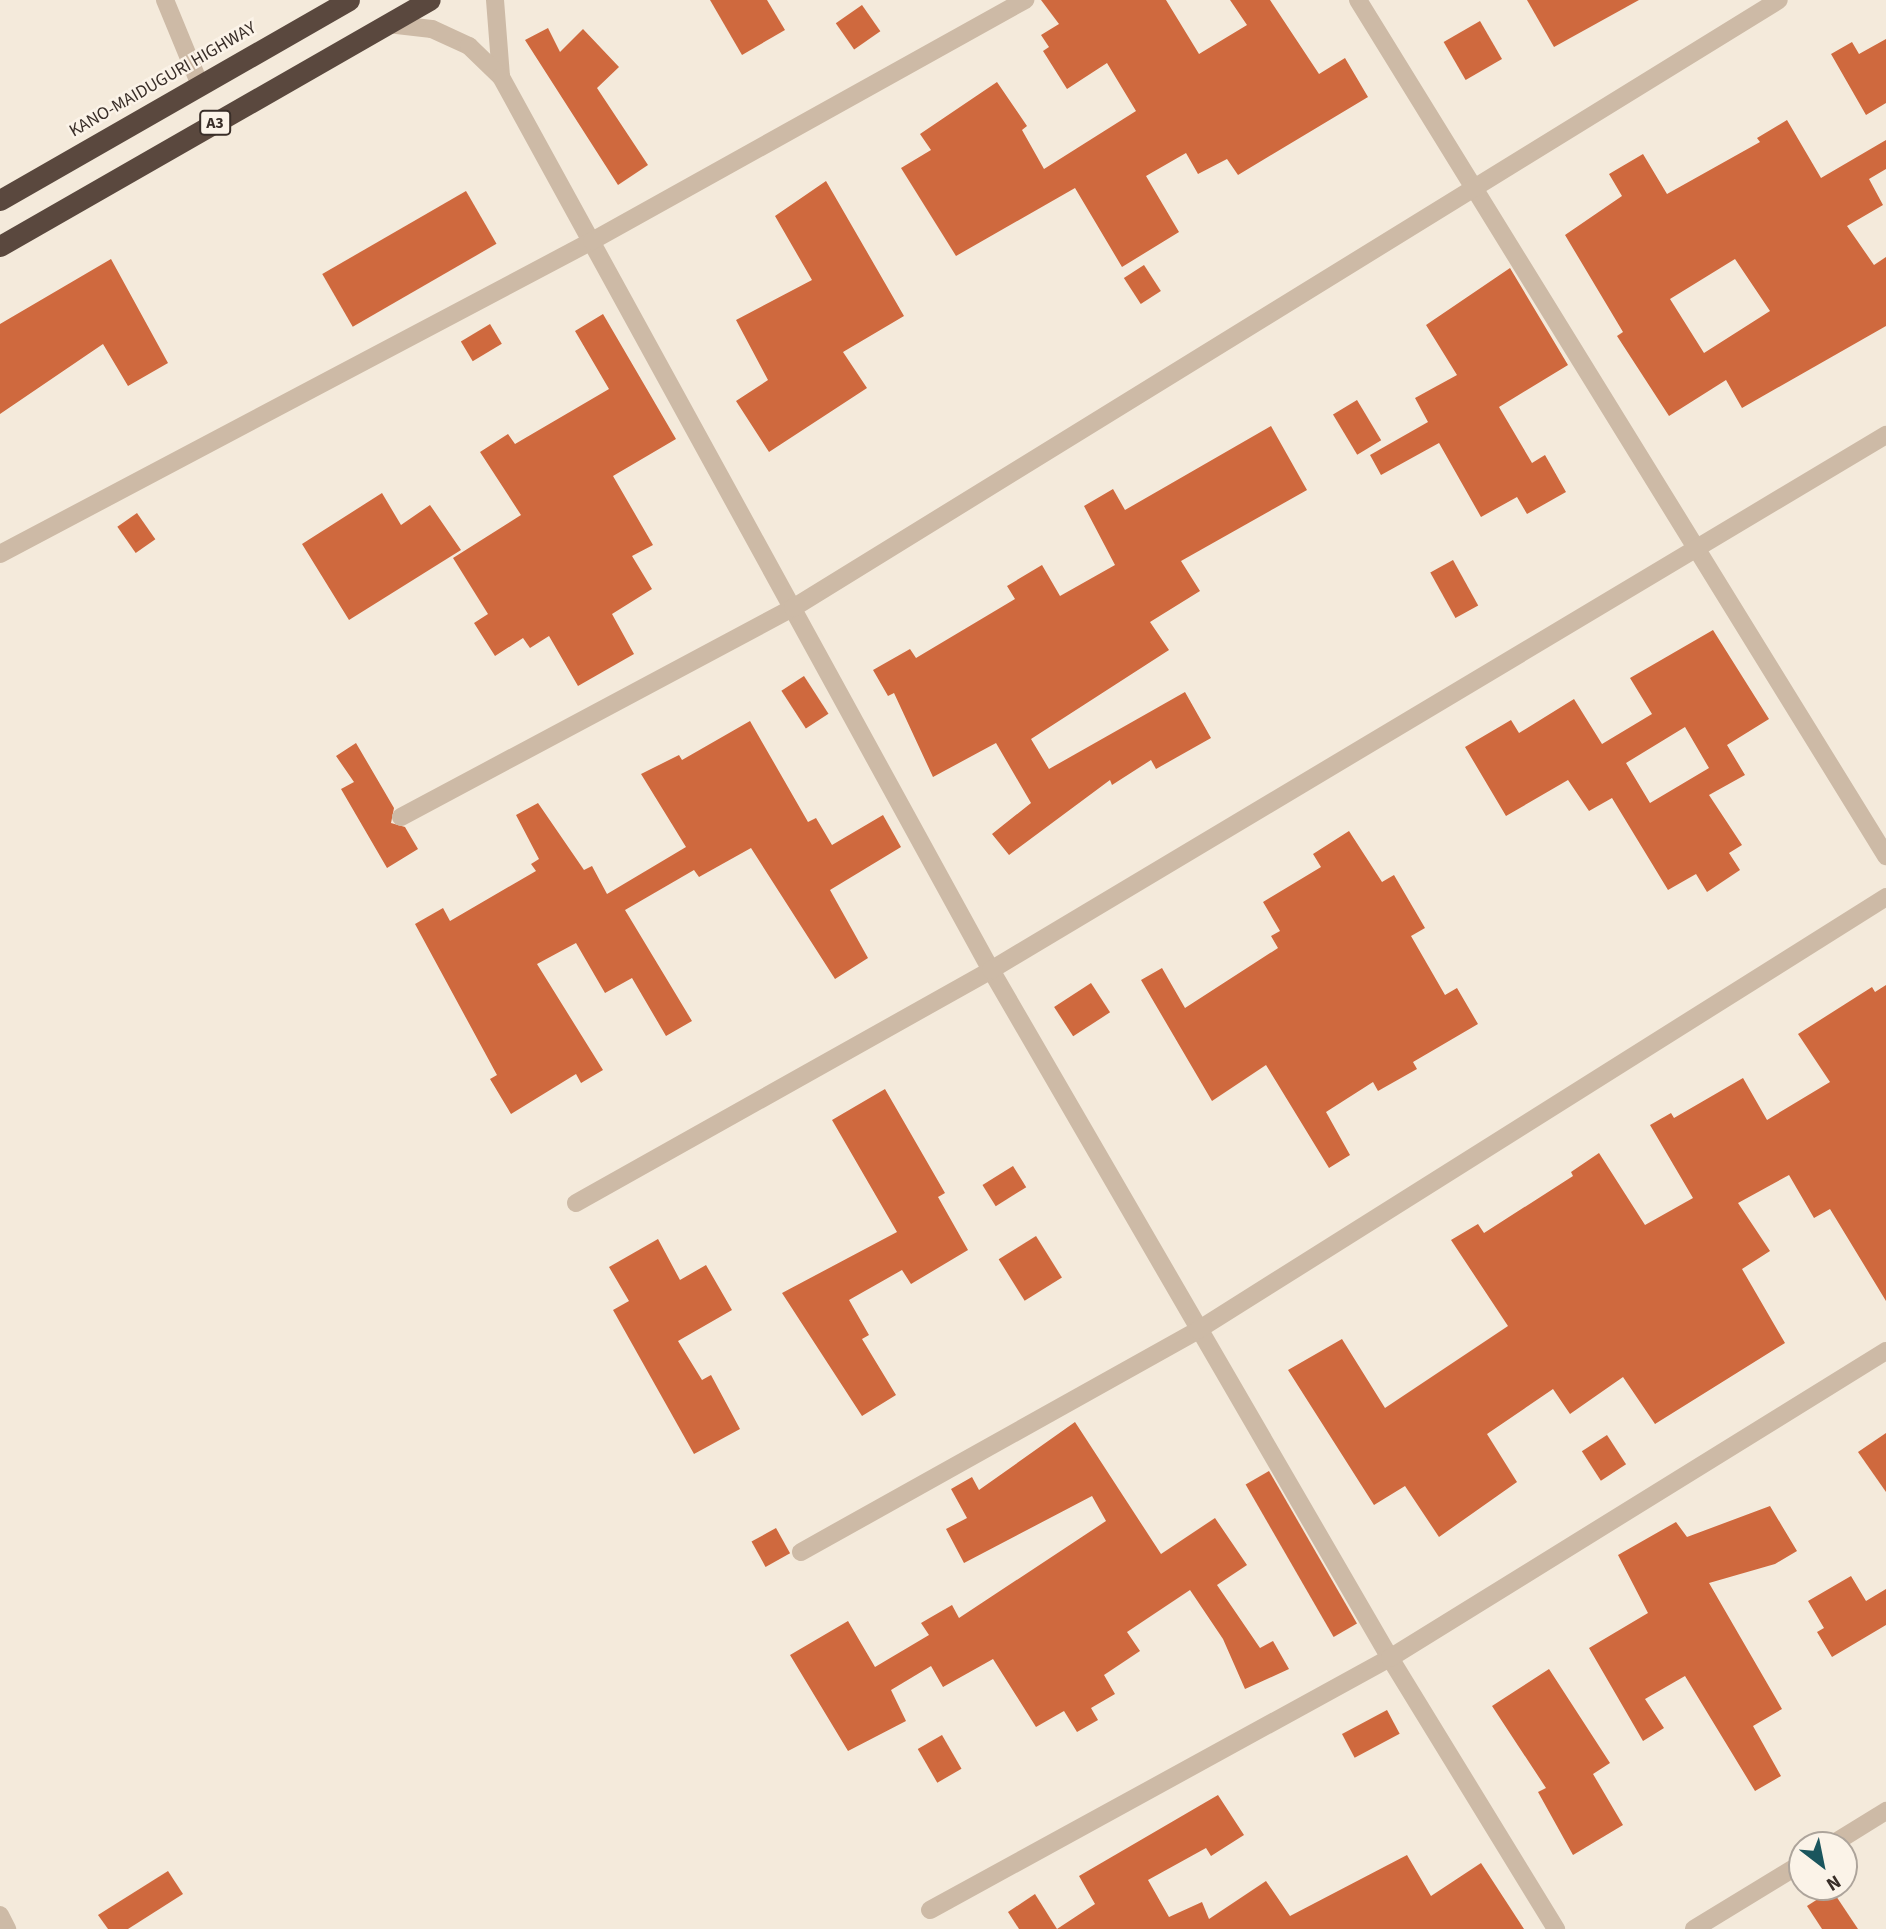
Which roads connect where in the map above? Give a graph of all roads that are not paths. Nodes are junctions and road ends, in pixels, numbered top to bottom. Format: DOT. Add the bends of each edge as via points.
graph roads {
  1 [pos="165,0"];
  2 [pos="349,0"];
  3 [pos="429,0"];
  4 [pos="495,0"];
  5 [pos="1025,0"];
  6 [pos="1358,0"];
  7 [pos="1779,0"];
  8 [pos="388,24"];
  9 [pos="501,77"];
  10 [pos="200,85"];
  11 [pos="1474,188"];
  12 [pos="0,200"];
  13 [pos="592,241"];
  14 [pos="0,246"];
  15 [pos="1886,435"];
  16 [pos="1700,548"];
  17 [pos="0,554"];
  18 [pos="793,608"];
  19 [pos="401,817"];
  20 [pos="1886,856"];
  21 [pos="1886,897"];
  22 [pos="991,970"];
  23 [pos="576,1203"];
  24 [pos="1198,1330"];
  25 [pos="1886,1352"];
  26 [pos="800,1552"];
  27 [pos="1390,1658"];
  28 [pos="1886,1811"];
  29 [pos="1854,1831"];
  30 [pos="1788,1872"];
  31 [pos="930,1910"];
  32 [pos="0,1915"];
  33 [pos="7,1929"];
  34 [pos="1556,1929"];
  35 [pos="1694,1929"];
  1 -- 10 [label="street"];
  2 -- 10 [label="highway, KANO-MAIDUGURI HIGHWAY / A3"];
  3 -- 8 [label="highway, A3"];
  4 -- 9 [label="street"];
  5 -- 13 [label="street"];
  6 -- 11 [label="street"];
  7 -- 11 [label="street"];
  8 -- 9 [label="street" via="432,29 469,46"];
  8 -- 14 [label="highway, A3"];
  9 -- 13 [label="street"];
  10 -- 12 [label="highway, KANO-MAIDUGURI HIGHWAY / A3"];
  11 -- 16 [label="street"];
  11 -- 18 [label="street"];
  13 -- 17 [label="street"];
  13 -- 18 [label="street"];
  15 -- 16 [label="street"];
  16 -- 20 [label="street"];
  16 -- 22 [label="street"];
  18 -- 19 [label="street"];
  18 -- 22 [label="street"];
  21 -- 24 [label="street"];
  22 -- 23 [label="street"];
  22 -- 24 [label="street"];
  24 -- 26 [label="street"];
  24 -- 27 [label="street"];
  25 -- 27 [label="street"];
  27 -- 31 [label="street"];
  27 -- 34 [label="street"];
  28 -- 29 [label="street"];
  30 -- 35 [label="street"];
  32 -- 33 [label="street"];
}
